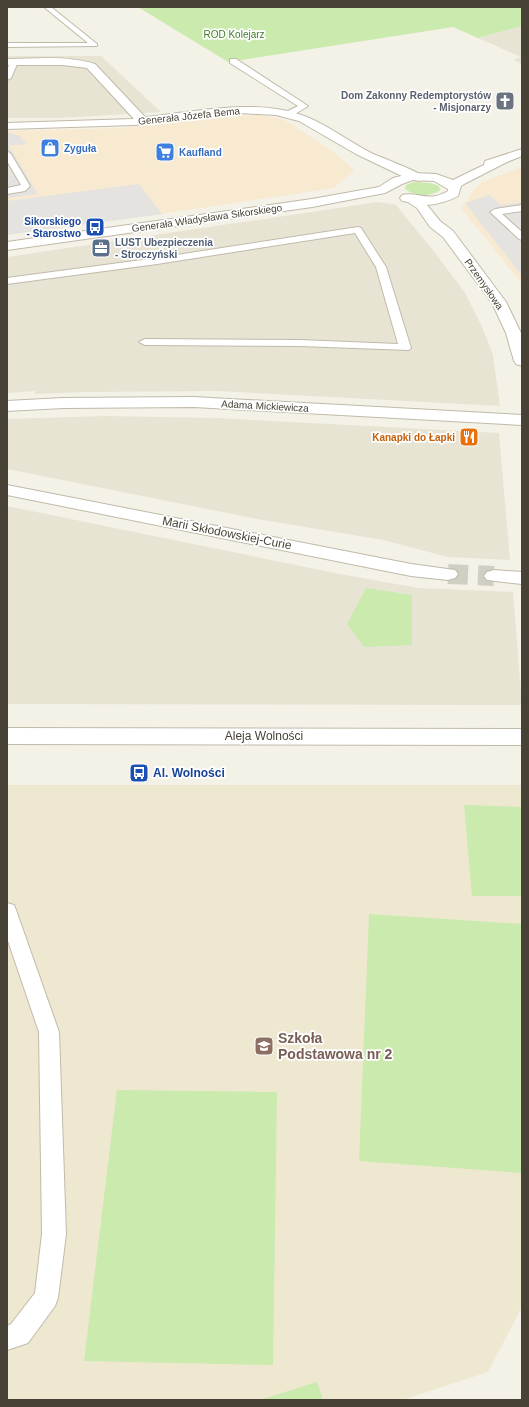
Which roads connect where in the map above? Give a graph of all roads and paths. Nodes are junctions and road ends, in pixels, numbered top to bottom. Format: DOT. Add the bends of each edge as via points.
graph roads {
  1 [pos="47,7"];
  2 [pos="7,45"];
  3 [pos="233,61"];
  4 [pos="11,62"];
  5 [pos="7,78"];
  6 [pos="289,114"];
  7 [pos="142,121"];
  8 [pos="7,126"];
  9 [pos="360,152"];
  10 [pos="522,152"];
  11 [pos="7,154"];
  12 [pos="502,160"];
  13 [pos="419,177"];
  14 [pos="436,178"];
  15 [pos="395,188"];
  16 [pos="454,188"];
  17 [pos="7,191"];
  18 [pos="445,198"];
  19 [pos="413,200"];
  20 [pos="522,208"];
  21 [pos="520,232"];
  22 [pos="448,234"];
  23 [pos="7,246"];
  24 [pos="7,281"];
  25 [pos="145,342"];
  26 [pos="522,361"];
  27 [pos="7,406"];
  28 [pos="522,420"];
  29 [pos="7,490"];
  30 [pos="448,574"];
  31 [pos="494,576"];
  32 [pos="522,578"];
  33 [pos="7,736"];
  34 [pos="522,737"];
  35 [pos="7,910"];
  36 [pos="7,1338"];
  1 -- 2 [label="lane" via="95,45"];
  3 -- 6 [label="lane" via="304,106"];
  4 -- 5 [label="lane"];
  4 -- 7 [label="street" via="87,64"];
  6 -- 7 [label="street, Generała Józefa Bema" via="239,110"];
  6 -- 9 [label="street, Generała Józefa Bema" via="303,119"];
  7 -- 8 [label="street, Generała Józefa Bema"];
  9 -- 13 [label="street, Generała Józefa Bema"];
  9 -- 15 [label="street, Generała Józefa Bema" via="393,177"];
  10 -- 12 [label="street"];
  11 -- 17 [label="lane" via="26,186"];
  12 -- 14 [label="street" via="466,172"];
  12 -- 16 [label="street" via="461,181"];
  13 -- 14 [label="street"];
  13 -- 15 [label="street" via="405,178"];
  14 -- 16 [label="street" via="448,182"];
  15 -- 19 [label="street"];
  15 -- 23 [label="street, Generała Władysława Sikorskiego" via="312,203"];
  16 -- 18 [label="street" via="454,193"];
  18 -- 19 [label="street" via="430,201"];
  18 -- 22 [label="street, Przemysłowa" via="441,207"];
  19 -- 22 [label="street, Przemysłowa"];
  20 -- 21 [label="lane" via="495,212"];
  22 -- 26 [label="street, Przemysłowa" via="499,302 514,333"];
  24 -- 25 [label="lane" via="358,230 381,267 405,348 300,343"];
  27 -- 28 [label="street, Adama Mickiewicza" via="194,402"];
  29 -- 30 [label="street, Marii Skłodowskiej-Curie" via="411,570"];
  31 -- 32 [label="street"];
  33 -- 34 [label="street, Aleja Wolności"];
  35 -- 36 [label="lane" via="49,1032 54,1234 46,1298 19,1334"];
}
